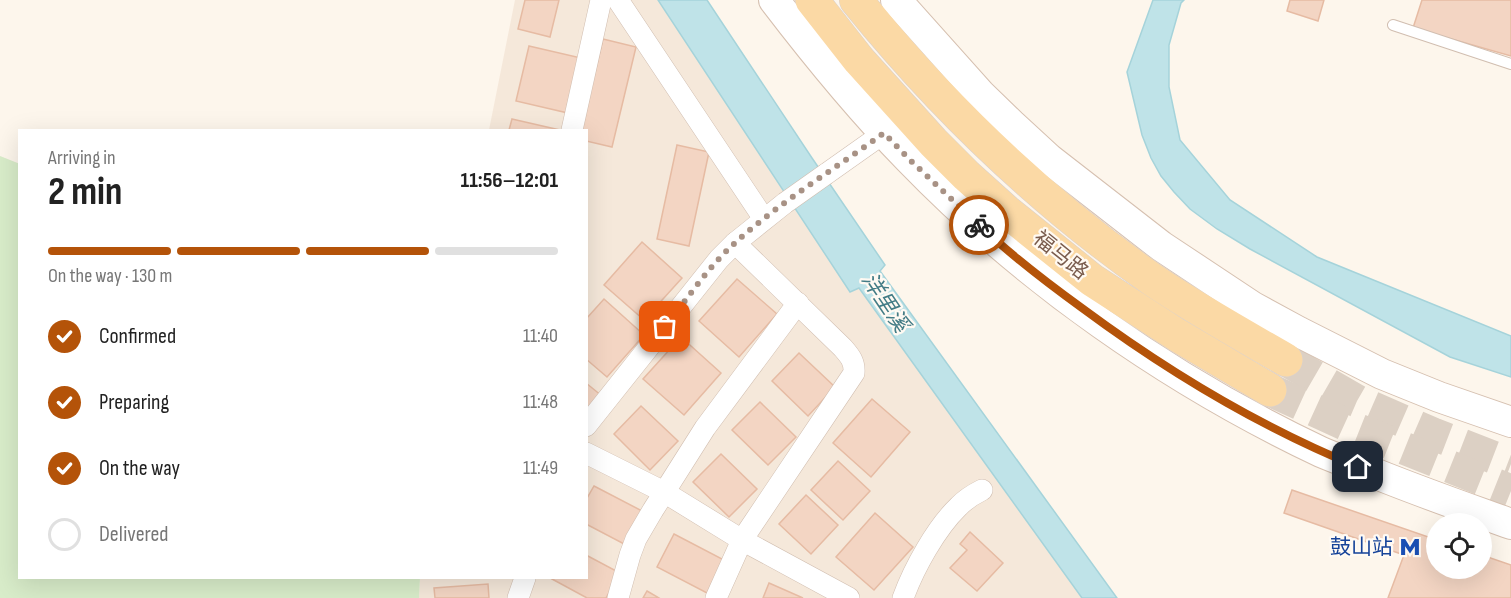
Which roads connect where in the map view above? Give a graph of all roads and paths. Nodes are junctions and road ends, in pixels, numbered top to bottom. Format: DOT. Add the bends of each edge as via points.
graph roads {
  1 [pos="601,0"];
  2 [pos="618,0"];
  3 [pos="774,0"];
  4 [pos="812,0"];
  5 [pos="856,0"];
  6 [pos="896,0"];
  7 [pos="1393,25"];
  8 [pos="1511,64"];
  9 [pos="572,129"];
  10 [pos="884,133"];
  11 [pos="764,219"];
  12 [pos="735,243"];
  13 [pos="798,303"];
  14 [pos="1286,360"];
  15 [pos="1270,390"];
  16 [pos="1511,422"];
  17 [pos="588,423"];
  18 [pos="588,454"];
  19 [pos="982,490"];
  20 [pos="664,492"];
  21 [pos="1511,524"];
  22 [pos="742,540"];
  23 [pos="525,579"];
  24 [pos="518,598"];
  25 [pos="618,598"];
  26 [pos="716,598"];
  27 [pos="849,598"];
  28 [pos="903,598"];
  1 -- 9 [label="street"];
  2 -- 11 [label="street"];
  3 -- 10 [label="main road"];
  4 -- 15 [label="main road, 福马路" via="859,60 933,142 1006,211 1092,280"];
  5 -- 14 [label="main road, 福马路" via="922,78 1029,183 1154,280"];
  6 -- 16 [label="main road" via="1011,124 1049,159 1161,246 1253,307 1372,369"];
  7 -- 8 [label="lane"];
  10 -- 11 [label="street, bridge"];
  10 -- 21 [label="main road" via="988,234 1048,284 1160,362 1322,452"];
  11 -- 12 [label="street"];
  12 -- 13 [label="street"];
  12 -- 17 [label="street"];
  13 -- 20 [label="street" via="705,428"];
  13 -- 22 [label="street" via="843,348 855,366 854,373"];
  18 -- 20 [label="street"];
  19 -- 28 [label="street" via="958,506 945,522 918,564"];
  20 -- 22 [label="street"];
  20 -- 25 [label="street" via="636,539"];
  22 -- 26 [label="street"];
  22 -- 27 [label="street"];
  23 -- 24 [label="street"];
}
